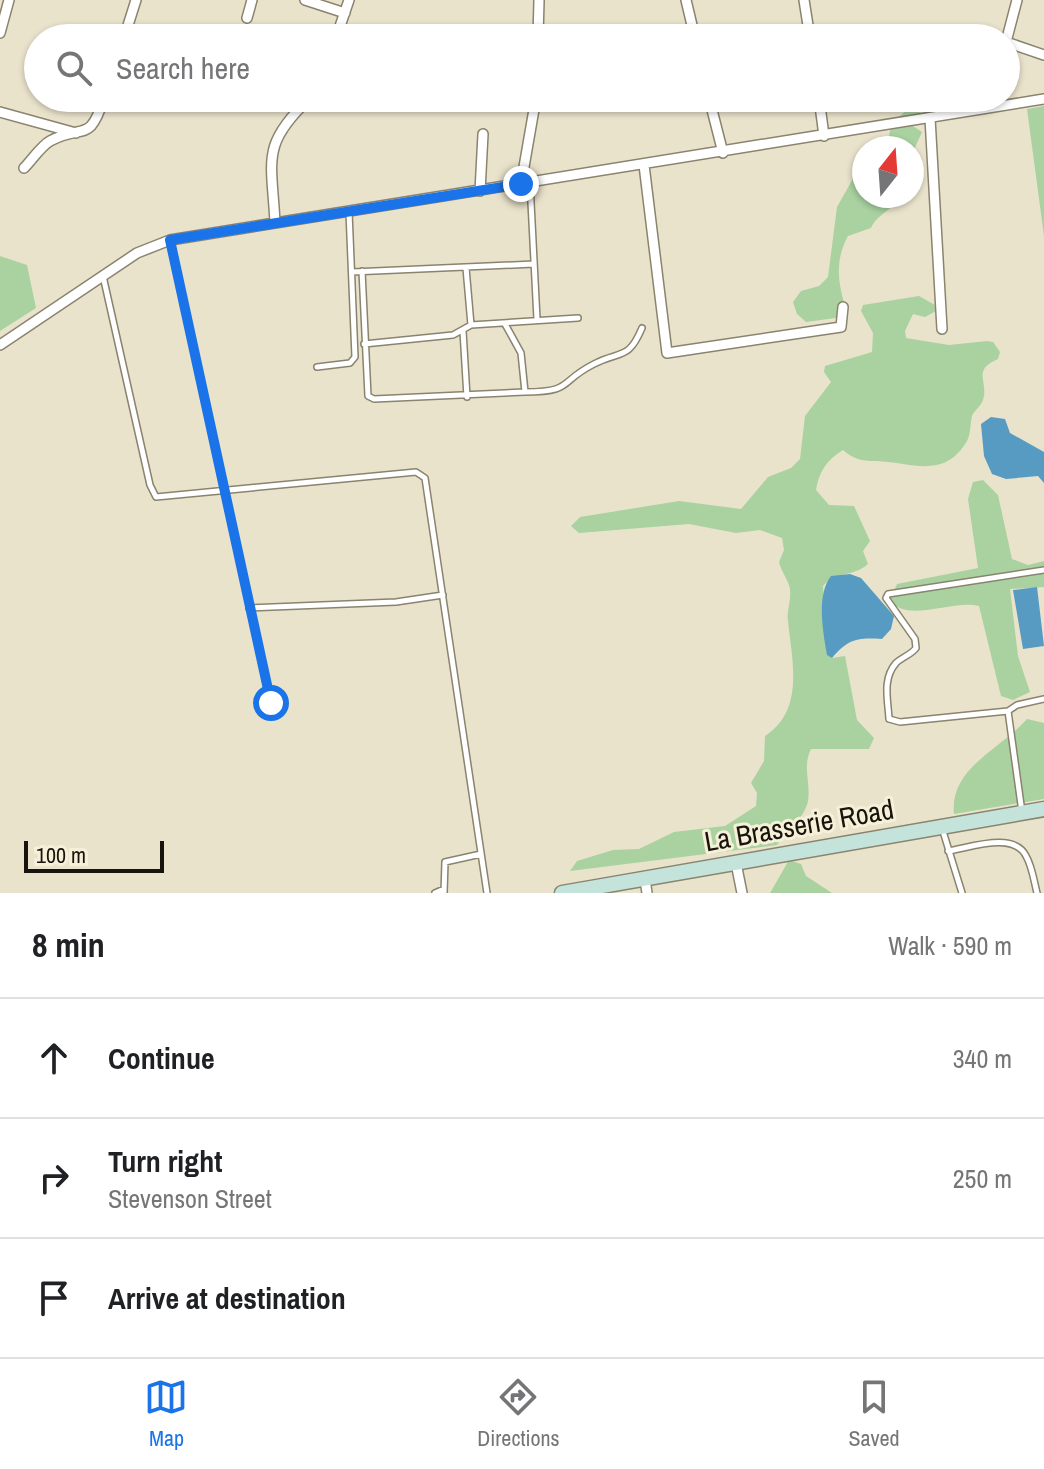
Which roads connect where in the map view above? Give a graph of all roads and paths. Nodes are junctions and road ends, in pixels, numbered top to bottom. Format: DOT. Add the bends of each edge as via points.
graph roads {
  1 [pos="9,0"];
  2 [pos="136,0"];
  3 [pos="252,0"];
  4 [pos="305,0"];
  5 [pos="349,0"];
  6 [pos="539,0"];
  7 [pos="686,0"];
  8 [pos="804,0"];
  9 [pos="1017,0"];
  10 [pos="345,13"];
  11 [pos="247,18"];
  12 [pos="128,24"];
  13 [pos="341,24"];
  14 [pos="538,24"];
  15 [pos="692,24"];
  16 [pos="808,24"];
  17 [pos="1011,24"];
  18 [pos="0,33"];
  19 [pos="1020,47"];
  20 [pos="1044,55"];
  21 [pos="1044,99"];
  22 [pos="1020,103"];
  23 [pos="0,112"];
  24 [pos="100,112"];
  25 [pos="295,112"];
  26 [pos="534,112"];
  27 [pos="713,112"];
  28 [pos="821,112"];
  29 [pos="966,112"];
  30 [pos="930,118"];
  31 [pos="76,133"];
  32 [pos="483,134"];
  33 [pos="824,136"];
  34 [pos="723,153"];
  35 [pos="644,165"];
  36 [pos="24,168"];
  37 [pos="526,183"];
  38 [pos="480,191"];
  39 [pos="349,212"];
  40 [pos="275,223"];
  41 [pos="170,240"];
  42 [pos="534,264"];
  43 [pos="466,268"];
  44 [pos="362,271"];
  45 [pos="352,272"];
  46 [pos="103,276"];
  47 [pos="843,307"];
  48 [pos="578,318"];
  49 [pos="537,319"];
  50 [pos="505,324"];
  51 [pos="471,325"];
  52 [pos="642,328"];
  53 [pos="942,329"];
  54 [pos="463,331"];
  55 [pos="364,344"];
  56 [pos="0,345"];
  57 [pos="317,367"];
  58 [pos="525,392"];
  59 [pos="467,397"];
  60 [pos="224,489"];
  61 [pos="1044,570"];
  62 [pos="443,595"];
  63 [pos="249,608"];
  64 [pos="1044,699"];
  65 [pos="271,703"];
  66 [pos="1008,711"];
  67 [pos="1044,809"];
  68 [pos="1022,812"];
  69 [pos="942,827"];
  70 [pos="948,851"];
  71 [pos="481,854"];
  72 [pos="736,863"];
  73 [pos="646,886"];
  74 [pos="444,891"];
  75 [pos="435,893"];
  76 [pos="487,893"];
  77 [pos="562,893"];
  78 [pos="742,893"];
  79 [pos="962,893"];
  80 [pos="1037,893"];
  1 -- 18 [label="street"];
  2 -- 12 [label="street"];
  3 -- 11 [label="street"];
  4 -- 10 [label="street"];
  5 -- 10 [label="street"];
  6 -- 14 [label="street"];
  7 -- 15 [label="street"];
  8 -- 16 [label="street"];
  9 -- 17 [label="street"];
  10 -- 13 [label="street"];
  19 -- 20 [label="street"];
  21 -- 22 [label="street"];
  23 -- 31 [label="street"];
  24 -- 31 [label="street" via="87,131"];
  25 -- 40 [label="street" via="274,142"];
  26 -- 37 [label="street"];
  27 -- 34 [label="street"];
  28 -- 33 [label="street"];
  29 -- 30 [label="street"];
  30 -- 33 [label="street"];
  30 -- 53 [label="street"];
  31 -- 36 [label="street" via="49,141"];
  32 -- 38 [label="street"];
  33 -- 34 [label="street"];
  34 -- 35 [label="street"];
  35 -- 37 [label="street"];
  35 -- 47 [label="street" via="667,353 841,327"];
  37 -- 38 [label="street"];
  37 -- 42 [label="lane"];
  38 -- 39 [label="street"];
  39 -- 40 [label="street"];
  39 -- 45 [label="lane"];
  40 -- 41 [label="street"];
  41 -- 46 [label="street" via="137,253"];
  41 -- 60 [label="lane"];
  42 -- 43 [label="lane"];
  42 -- 49 [label="lane"];
  43 -- 44 [label="lane"];
  43 -- 51 [label="lane"];
  44 -- 45 [label="lane"];
  44 -- 55 [label="lane"];
  45 -- 57 [label="lane" via="355,357 350,363"];
  46 -- 56 [label="street"];
  46 -- 60 [label="lane" via="152,493 162,499"];
  48 -- 49 [label="lane"];
  49 -- 50 [label="lane"];
  50 -- 51 [label="lane"];
  50 -- 58 [label="lane" via="521,353"];
  51 -- 54 [label="lane"];
  52 -- 58 [label="lane" via="627,354 596,362 554,392"];
  54 -- 55 [label="lane"];
  54 -- 59 [label="lane"];
  55 -- 59 [label="lane" via="368,396"];
  58 -- 59 [label="lane"];
  60 -- 62 [label="lane" via="416,472 422,475"];
  60 -- 63 [label="lane"];
  61 -- 66 [label="lane" via="886,598 916,648 890,674 886,688 893,722"];
  62 -- 63 [label="lane"];
  62 -- 71 [label="lane"];
  63 -- 65 [label="lane"];
  64 -- 66 [label="lane"];
  66 -- 68 [label="lane"];
  67 -- 68 [label="main road, La Brasserie Road"];
  68 -- 69 [label="main road, La Brasserie Road"];
  69 -- 70 [label="lane"];
  69 -- 72 [label="main road, La Brasserie Road"];
  70 -- 79 [label="lane"];
  70 -- 80 [label="lane" via="1002,842 1020,847"];
  71 -- 74 [label="lane" via="445,862"];
  71 -- 76 [label="lane"];
  72 -- 73 [label="main road, La Brasserie Road"];
  72 -- 78 [label="street"];
  73 -- 77 [label="main road, La Brasserie Road"];
  74 -- 75 [label="lane"];
}
